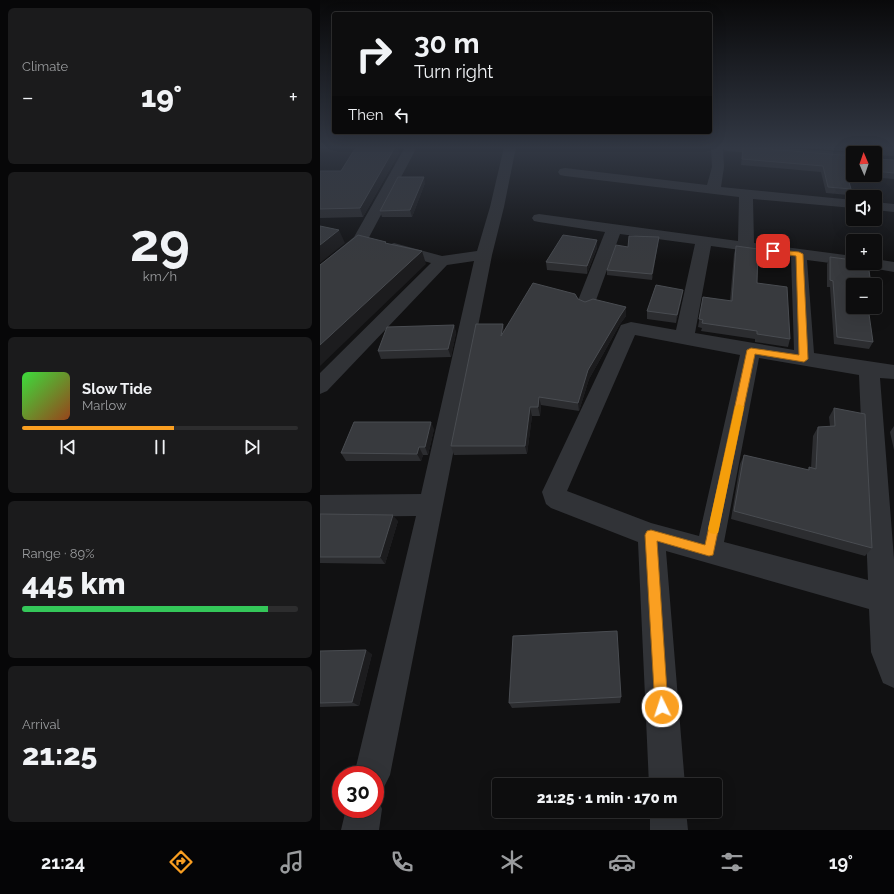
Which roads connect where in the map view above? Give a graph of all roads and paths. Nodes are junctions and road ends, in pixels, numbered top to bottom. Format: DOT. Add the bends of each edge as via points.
graph roads {
  1 [pos="395,186"];
  2 [pos="502,186"];
  3 [pos="679,186"];
  4 [pos="715,186"];
  5 [pos="714,190"];
  6 [pos="746,194"];
  7 [pos="846,203"];
  8 [pos="882,207"];
  9 [pos="894,208"];
  10 [pos="540,218"];
  11 [pos="614,229"];
  12 [pos="704,242"];
  13 [pos="372,243"];
  14 [pos="746,247"];
  15 [pos="799,254"];
  16 [pos="484,255"];
  17 [pos="846,260"];
  18 [pos="442,261"];
  19 [pos="882,265"];
  20 [pos="894,267"];
  21 [pos="320,273"];
  22 [pos="586,303"];
  23 [pos="684,338"];
  24 [pos="751,350"];
  25 [pos="804,359"];
  26 [pos="868,369"];
  27 [pos="894,372"];
  28 [pos="320,386"];
  29 [pos="431,504"];
  30 [pos="320,506"];
  31 [pos="651,535"];
  32 [pos="709,551"];
  33 [pos="882,598"];
  34 [pos="894,672"];
  35 [pos="374,766"];
  36 [pos="666,778"];
  37 [pos="362,818"];
  38 [pos="668,818"];
  39 [pos="360,830"];
  40 [pos="669,830"];
  1 -- 13 [label="street"];
  2 -- 16 [label="street"];
  3 -- 5 [label="street"];
  4 -- 5 [label="street"];
  5 -- 6 [label="street"];
  6 -- 7 [label="street"];
  6 -- 14 [label="street"];
  8 -- 9 [label="street"];
  10 -- 11 [label="street"];
  11 -- 12 [label="street"];
  11 -- 22 [label="street"];
  12 -- 14 [label="street"];
  12 -- 23 [label="street"];
  13 -- 18 [label="street"];
  13 -- 21 [label="street"];
  14 -- 15 [label="street"];
  15 -- 17 [label="street"];
  15 -- 25 [label="street"];
  16 -- 18 [label="street"];
  16 -- 29 [label="street"];
  18 -- 28 [label="street"];
  19 -- 20 [label="street"];
  23 -- 24 [label="street"];
  23 -- 31 [label="street" via="634,327 628,330 554,492 554,496 560,500"];
  24 -- 25 [label="street"];
  24 -- 32 [label="street"];
  25 -- 26 [label="street"];
  26 -- 27 [label="street"];
  26 -- 33 [label="street"];
  29 -- 30 [label="street"];
  29 -- 35 [label="street"];
  31 -- 32 [label="street"];
  31 -- 36 [label="street"];
  32 -- 33 [label="street"];
  33 -- 34 [label="street" via="886,652"];
  37 -- 39 [label="street"];
  38 -- 40 [label="street"];
}
